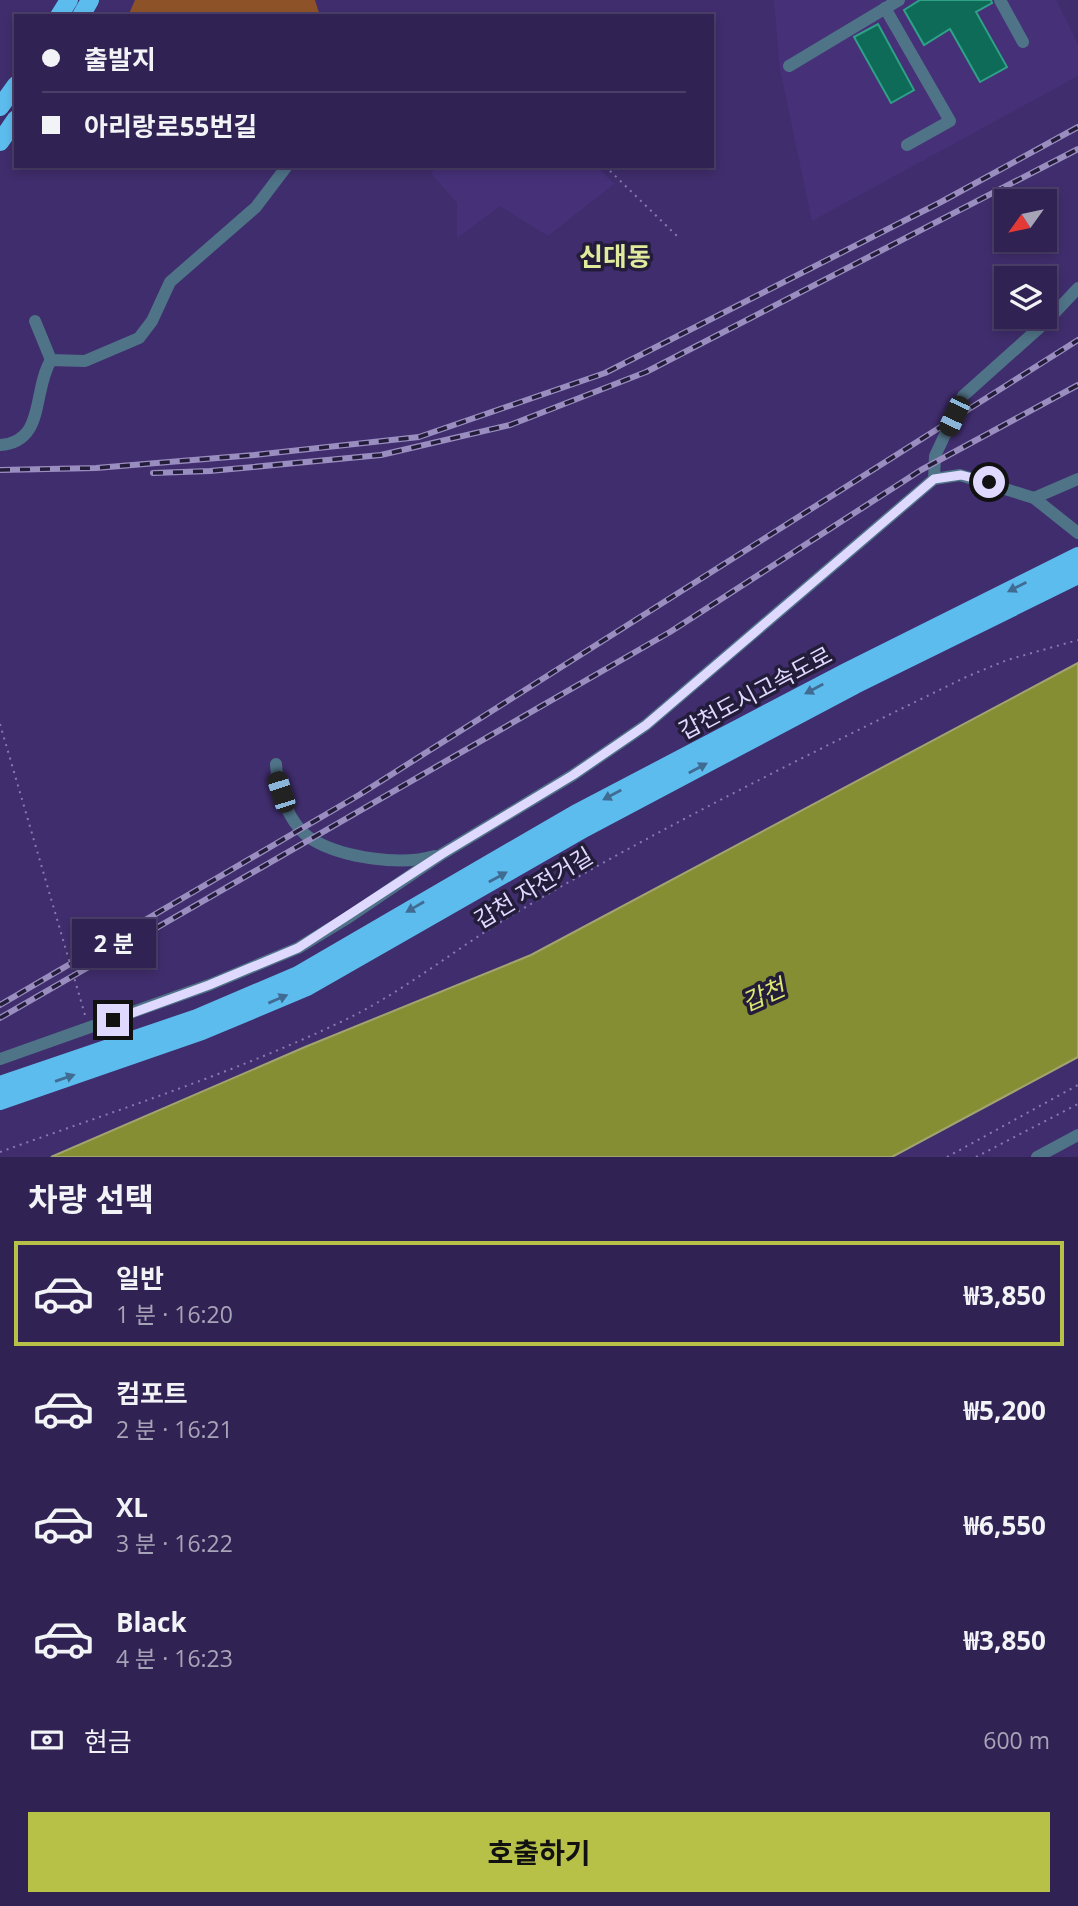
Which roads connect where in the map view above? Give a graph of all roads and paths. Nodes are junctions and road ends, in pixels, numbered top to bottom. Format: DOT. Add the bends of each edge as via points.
graph roads {
  1 [pos="899,0"];
  2 [pos="1000,0"];
  3 [pos="885,8"];
  4 [pos="1023,42"];
  5 [pos="789,66"];
  6 [pos="14,88"];
  7 [pos="0,107"];
  8 [pos="14,122"];
  9 [pos="0,142"];
  10 [pos="906,145"];
  11 [pos="285,168"];
  12 [pos="607,168"];
  13 [pos="678,237"];
  14 [pos="1078,288"];
  15 [pos="35,321"];
  16 [pos="51,360"];
  17 [pos="0,445"];
  18 [pos="934,479"];
  19 [pos="1078,479"];
  20 [pos="1034,498"];
  21 [pos="1078,533"];
  22 [pos="1078,556"];
  23 [pos="1078,575"];
  24 [pos="1078,640"];
  25 [pos="0,724"];
  26 [pos="276,764"];
  27 [pos="442,854"];
  28 [pos="89,1028"];
  29 [pos="0,1059"];
  30 [pos="1078,1085"];
  31 [pos="0,1086"];
  32 [pos="0,1101"];
  33 [pos="1078,1104"];
  34 [pos="1078,1135"];
  35 [pos="0,1152"];
  36 [pos="947,1157"];
  37 [pos="976,1157"];
  38 [pos="1037,1157"];
  1 -- 3 [label="street"];
  2 -- 4 [label="street"];
  3 -- 5 [label="street"];
  3 -- 10 [label="street" via="950,121"];
  6 -- 7 [label="highway"];
  8 -- 9 [label="highway"];
  11 -- 16 [label="street" via="256,207 170,282 139,338 85,361"];
  12 -- 13 [label="path"];
  14 -- 18 [label="street" via="963,396 935,456"];
  15 -- 16 [label="street"];
  16 -- 17 [label="street" via="30,431 20,441"];
  18 -- 20 [label="street" via="961,475"];
  18 -- 27 [label="street" via="646,725"];
  19 -- 20 [label="street"];
  20 -- 21 [label="street"];
  22 -- 31 [label="highway, 갑천도시고속도로, one-way" via="575,814 298,975 197,1018"];
  32 -- 23 [label="highway, 갑천도시고속도로, one-way" via="202,1031 307,986 585,828 855,685"];
  24 -- 35 [label="path, 갑천 자전거길" via="966,677 655,834 521,909 351,1017 200,1079"];
  25 -- 28 [label="path"];
  26 -- 27 [label="street" via="286,806 312,840 390,861 417,861"];
  27 -- 28 [label="street" via="298,948"];
  28 -- 29 [label="street"];
  30 -- 36 [label="path"];
  33 -- 37 [label="path"];
  34 -- 38 [label="street"];
}
